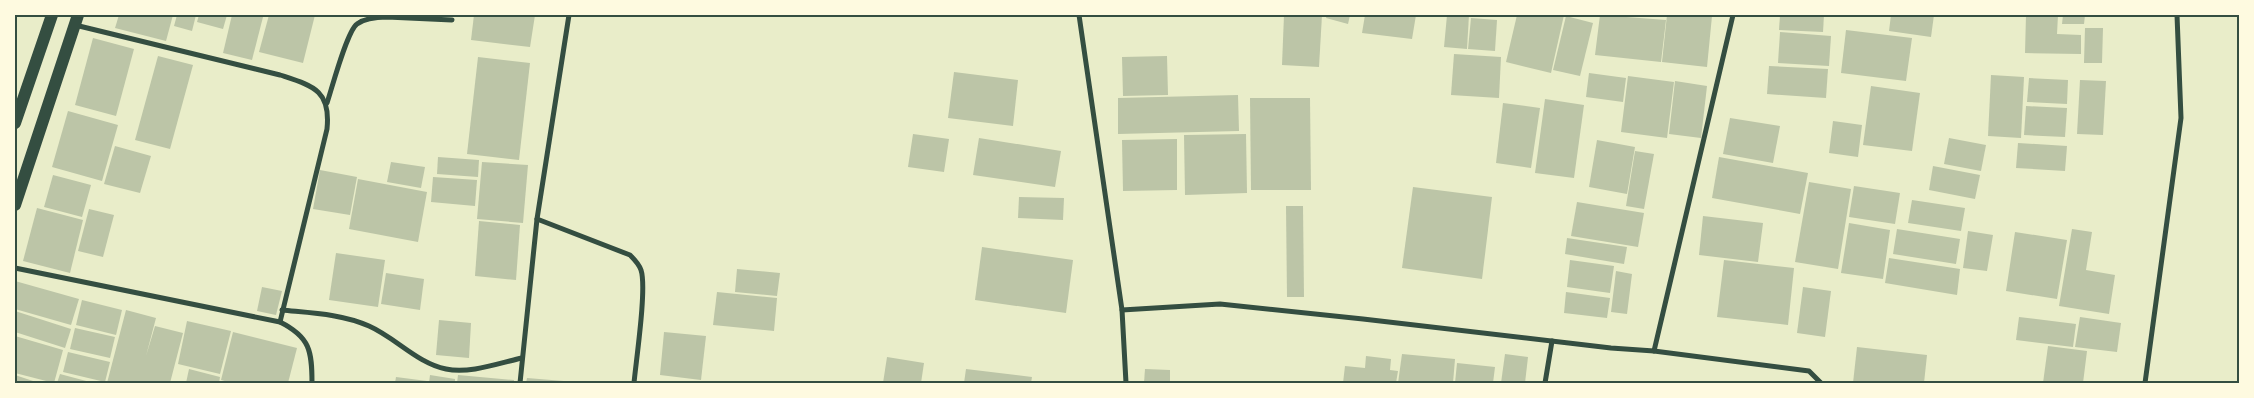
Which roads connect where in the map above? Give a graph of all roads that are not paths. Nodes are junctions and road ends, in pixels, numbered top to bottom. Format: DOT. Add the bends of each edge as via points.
graph roads {
  1 [pos="52,15"];
  2 [pos="569,15"];
  3 [pos="1079,15"];
  4 [pos="1733,15"];
  5 [pos="2177,15"];
  6 [pos="76,20"];
  7 [pos="452,20"];
  8 [pos="327,103"];
  9 [pos="15,123"];
  10 [pos="15,205"];
  11 [pos="537,219"];
  12 [pos="15,268"];
  13 [pos="282,310"];
  14 [pos="1122,310"];
  15 [pos="280,322"];
  16 [pos="1552,341"];
  17 [pos="1654,351"];
  18 [pos="522,358"];
  19 [pos="312,383"];
  20 [pos="520,383"];
  21 [pos="634,383"];
  22 [pos="1126,383"];
  23 [pos="1545,383"];
  24 [pos="1822,383"];
  25 [pos="2145,383"];
  1 -- 9 [label="main road"];
  2 -- 11 [label="street"];
  3 -- 14 [label="street"];
  4 -- 17 [label="street"];
  5 -- 25 [label="street" via="2181,118"];
  6 -- 8 [label="street" via="280,75 317,91"];
  6 -- 10 [label="main road"];
  7 -- 8 [label="street" via="387,16 358,23 348,36"];
  8 -- 13 [label="street" via="327,129"];
  11 -- 18 [label="street"];
  11 -- 21 [label="street" via="630,255 638,263 643,291"];
  12 -- 15 [label="street"];
  13 -- 15 [label="street"];
  13 -- 18 [label="street" via="342,316 370,326 426,362 446,369 460,370"];
  14 -- 16 [label="street" via="1220,304"];
  14 -- 22 [label="street"];
  15 -- 19 [label="street" via="296,331 307,343 312,359"];
  16 -- 17 [label="street"];
  16 -- 23 [label="street"];
  17 -- 24 [label="street" via="1809,372"];
  18 -- 20 [label="street"];
}
